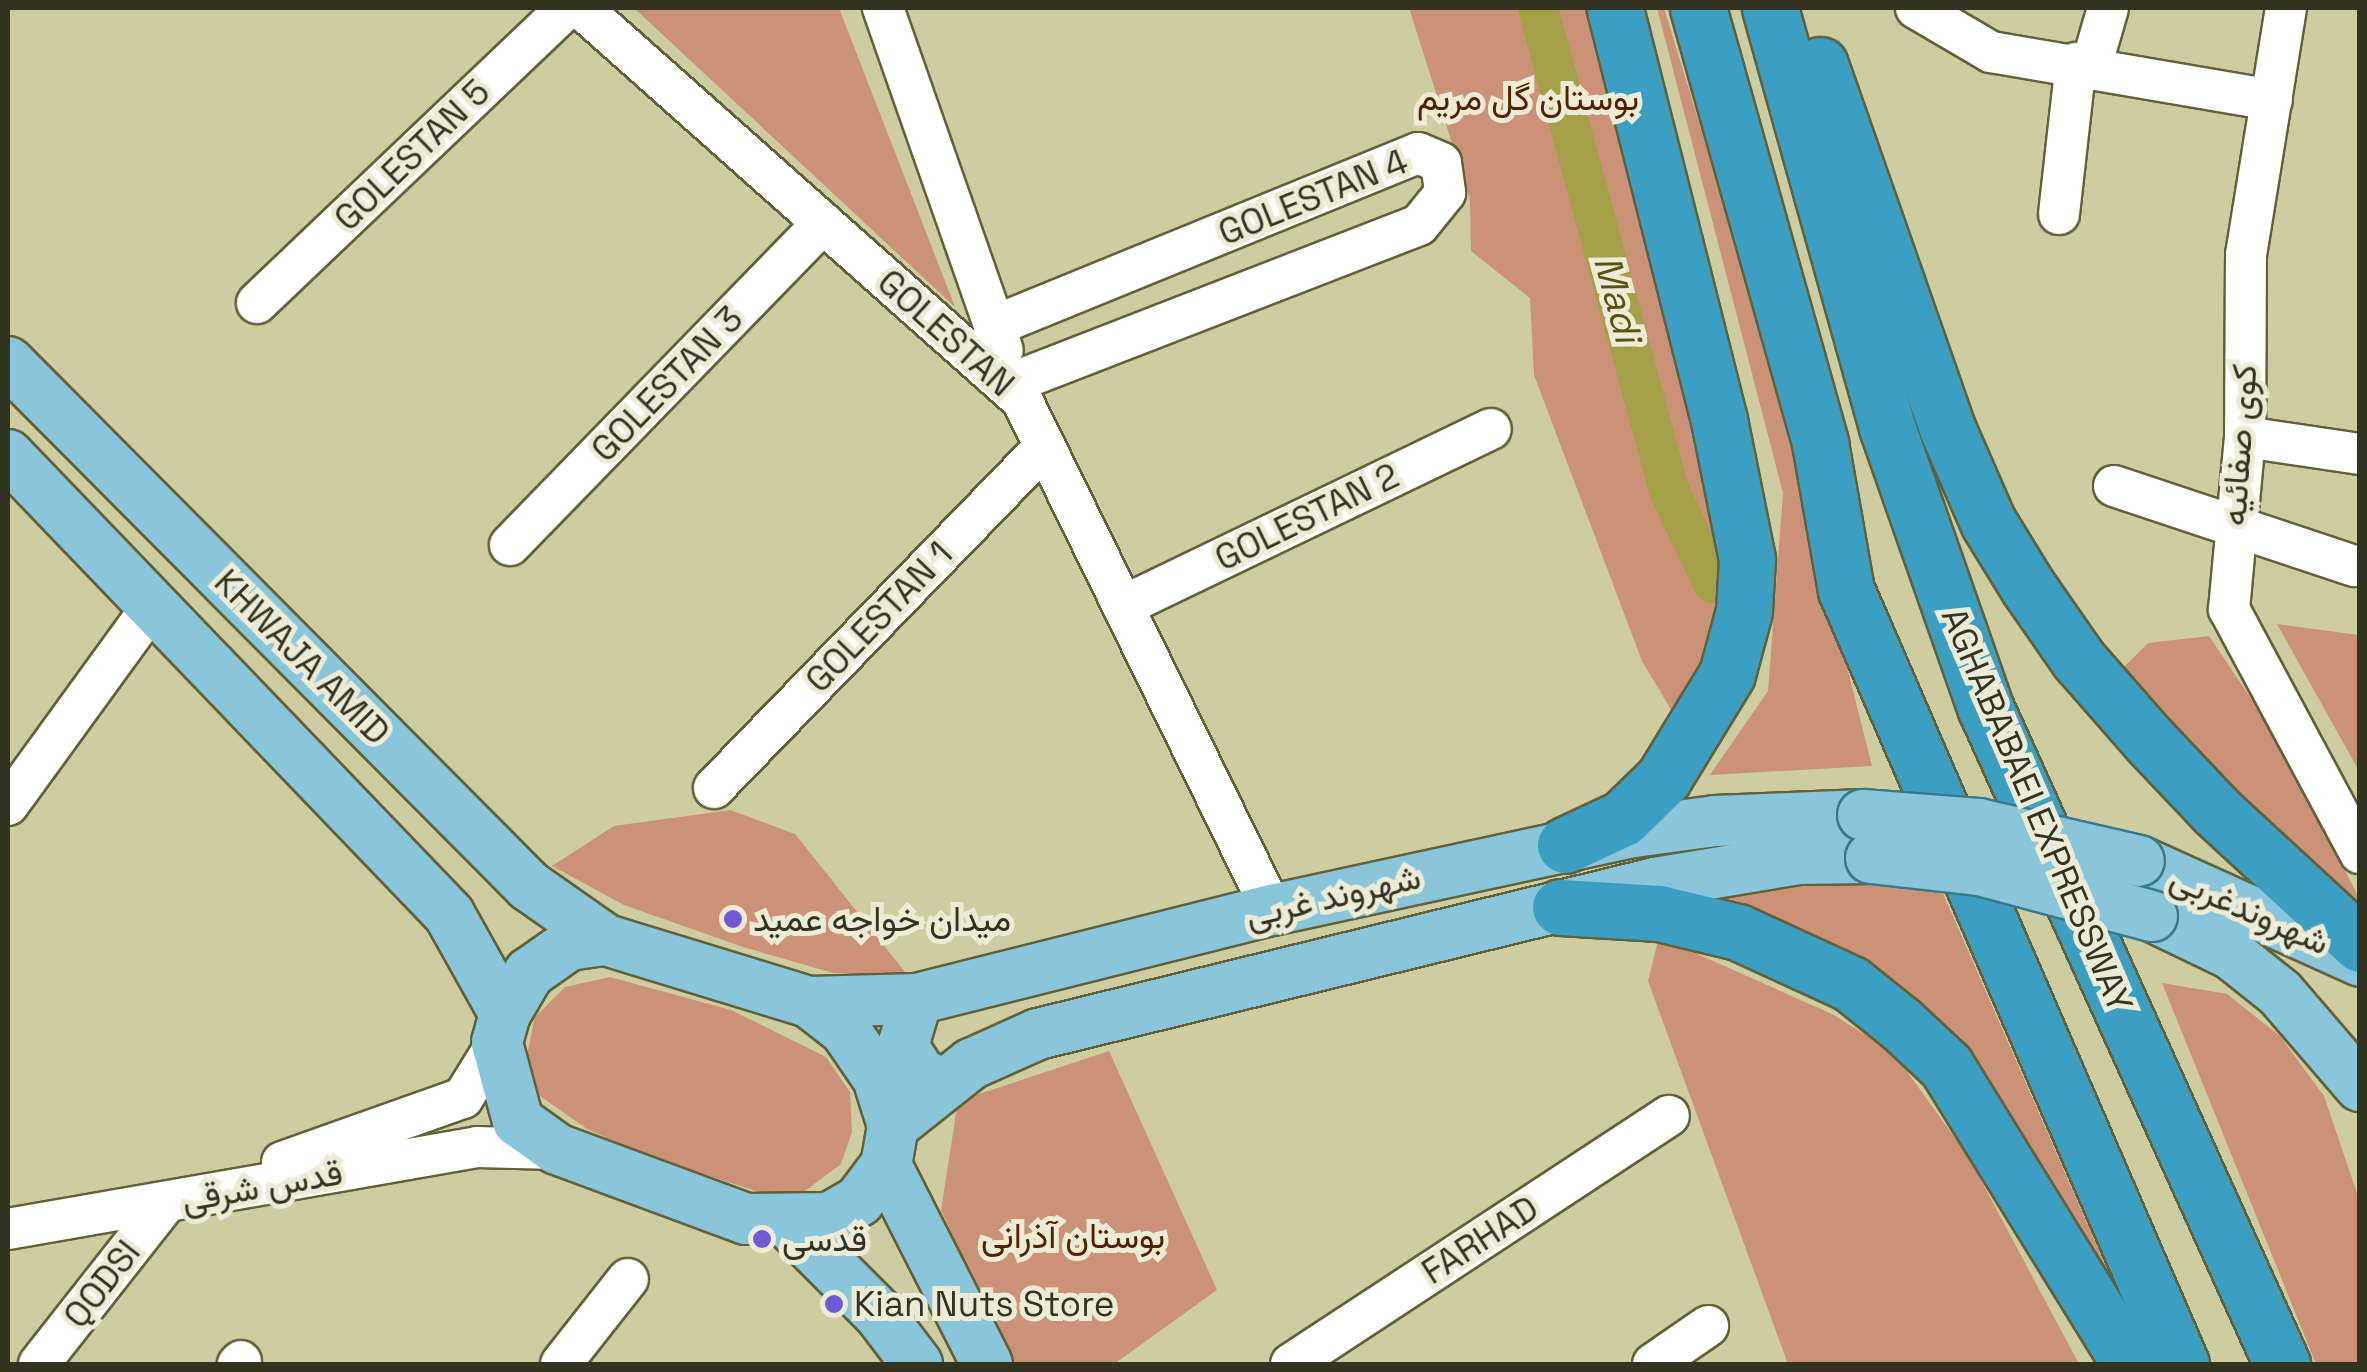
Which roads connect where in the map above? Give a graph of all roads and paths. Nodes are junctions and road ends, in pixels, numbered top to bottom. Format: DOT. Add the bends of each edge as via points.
graph roads {
  1 [pos="567,8"];
  2 [pos="581,8"];
  3 [pos="883,8"];
  4 [pos="1616,8"];
  5 [pos="1698,8"];
  6 [pos="1770,8"];
  7 [pos="1798,8"];
  8 [pos="1916,8"];
  9 [pos="2108,8"];
  10 [pos="2286,8"];
  11 [pos="1957,20"];
  12 [pos="2084,65"];
  13 [pos="2272,100"];
  14 [pos="2060,214"];
  15 [pos="823,223"];
  16 [pos="257,303"];
  17 [pos="994,326"];
  18 [pos="8,362"];
  19 [pos="1018,391"];
  20 [pos="1491,429"];
  21 [pos="2245,437"];
  22 [pos="1045,447"];
  23 [pos="8,454"];
  24 [pos="2360,454"];
  25 [pos="2114,486"];
  26 [pos="2234,531"];
  27 [pos="510,545"];
  28 [pos="2354,566"];
  29 [pos="154,604"];
  30 [pos="1123,606"];
  31 [pos="714,788"];
  32 [pos="8,805"];
  33 [pos="1867,837"];
  34 [pos="1565,846"];
  35 [pos="2360,853"];
  36 [pos="511,866"];
  37 [pos="1560,907"];
  38 [pos="1272,910"];
  39 [pos="449,914"];
  40 [pos="606,940"];
  41 [pos="2360,944"];
  42 [pos="2360,961"];
  43 [pos="916,999"];
  44 [pos="809,1002"];
  45 [pos="501,1028"];
  46 [pos="942,1085"];
  47 [pos="2360,1086"];
  48 [pos="1669,1116"];
  49 [pos="889,1146"];
  50 [pos="557,1150"];
  51 [pos="164,1204"];
  52 [pos="788,1223"];
  53 [pos="8,1229"];
  54 [pos="628,1279"];
  55 [pos="946,1288"];
  56 [pos="880,1314"];
  57 [pos="1708,1326"];
  58 [pos="39,1364"];
  59 [pos="561,1364"];
  60 [pos="917,1364"];
  61 [pos="987,1364"];
  62 [pos="1292,1364"];
  63 [pos="1652,1364"];
  64 [pos="2130,1364"];
  65 [pos="2181,1364"];
  66 [pos="2282,1364"];
  1 -- 16 [label="street, GOLESTAN 5"];
  2 -- 15 [label="street, GOLESTAN"];
  3 -- 17 [label="street"];
  4 -- 34 [label="highway" via="1718,420 1747,560 1744,611 1726,674 1663,779 1623,818"];
  5 -- 65 [label="highway" via="1820,443 1846,590"];
  6 -- 66 [label="highway, AGHABABAEI EXPRESSWAY" via="1887,427 1986,709"];
  7 -- 41 [label="highway" via="1988,522 2078,659 2113,699 2216,812"];
  8 -- 11 [label="street"];
  9 -- 12 [label="street"];
  10 -- 13 [label="street, کوی صفائیه"];
  11 -- 12 [label="street" via="1990,52"];
  12 -- 13 [label="street"];
  12 -- 14 [label="street"];
  13 -- 21 [label="street, کوی صفائیه" via="2246,254"];
  15 -- 19 [label="street, GOLESTAN"];
  15 -- 27 [label="street, GOLESTAN 3"];
  17 -- 19 [label="street"];
  17 -- 19 [label="street, GOLESTAN 4" via="1418,153 1441,163 1445,193 1419,225"];
  18 -- 36 [label="main road, KHWAJA AMID"];
  19 -- 22 [label="street, GOLESTAN"];
  20 -- 30 [label="street, GOLESTAN 2"];
  21 -- 24 [label="street"];
  21 -- 26 [label="street, کوی صفائیه"];
  22 -- 30 [label="street, GOLESTAN"];
  22 -- 31 [label="street, GOLESTAN 1"];
  23 -- 29 [label="main road, KHWAJA AMID"];
  25 -- 26 [label="street"];
  26 -- 28 [label="street"];
  26 -- 35 [label="street, کوی صفائیه" via="2230,609"];
  29 -- 32 [label="street"];
  29 -- 39 [label="main road, KHWAJA AMID"];
  30 -- 38 [label="street, GOLESTAN"];
  33 -- 34 [label="main road, شهروند غربی" via="1715,821"];
  33 -- 37 [label="main road, شهروند غربی"];
  33 -- 42 [label="main road, شهروندغربی, bridge" via="1979,824 2139,861"];
  33 -- 47 [label="main road, شهروندغربی, bridge" via="2152,916 2231,954 2280,993"];
  34 -- 38 [label="main road, شهروند غربی"];
  36 -- 39 [label="main road" via="502,906 487,916"];
  36 -- 40 [label="main road, KHWAJA AMID" via="556,908"];
  37 -- 46 [label="main road, شهروند غربی" via="1038,1034"];
  37 -- 64 [label="highway" via="1658,913 1738,932 1851,984 1901,1024 1946,1066"];
  38 -- 43 [label="main road, شهروند غربی"];
  39 -- 45 [label="main road, KHWAJA AMID"];
  40 -- 44 [label="main road"];
  40 -- 45 [label="main road" via="568,945 529,973"];
  43 -- 44 [label="main road, شهروند غربی"];
  43 -- 46 [label="main road" via="903,1046 919,1072"];
  44 -- 49 [label="main road" via="845,1030 867,1062"];
  45 -- 50 [label="main road" via="518,1121"];
  45 -- 51 [label="street, قدس شرقی" via="463,1098"];
  46 -- 49 [label="main road, شهروند غربی"];
  48 -- 62 [label="street, FARHAD"];
  49 -- 52 [label="main road" via="859,1201 829,1218"];
  49 -- 55 [label="main road"];
  50 -- 51 [label="street, قدس شرقی" via="477,1148"];
  50 -- 52 [label="main road" via="688,1201 746,1219"];
  51 -- 53 [label="street"];
  51 -- 58 [label="street, QODSI"];
  52 -- 56 [label="main road"];
  54 -- 59 [label="street"];
  55 -- 56 [label="main road" via="922,1268 906,1267 882,1284"];
  55 -- 61 [label="main road"];
  56 -- 60 [label="main road"];
  57 -- 63 [label="street"];
}
